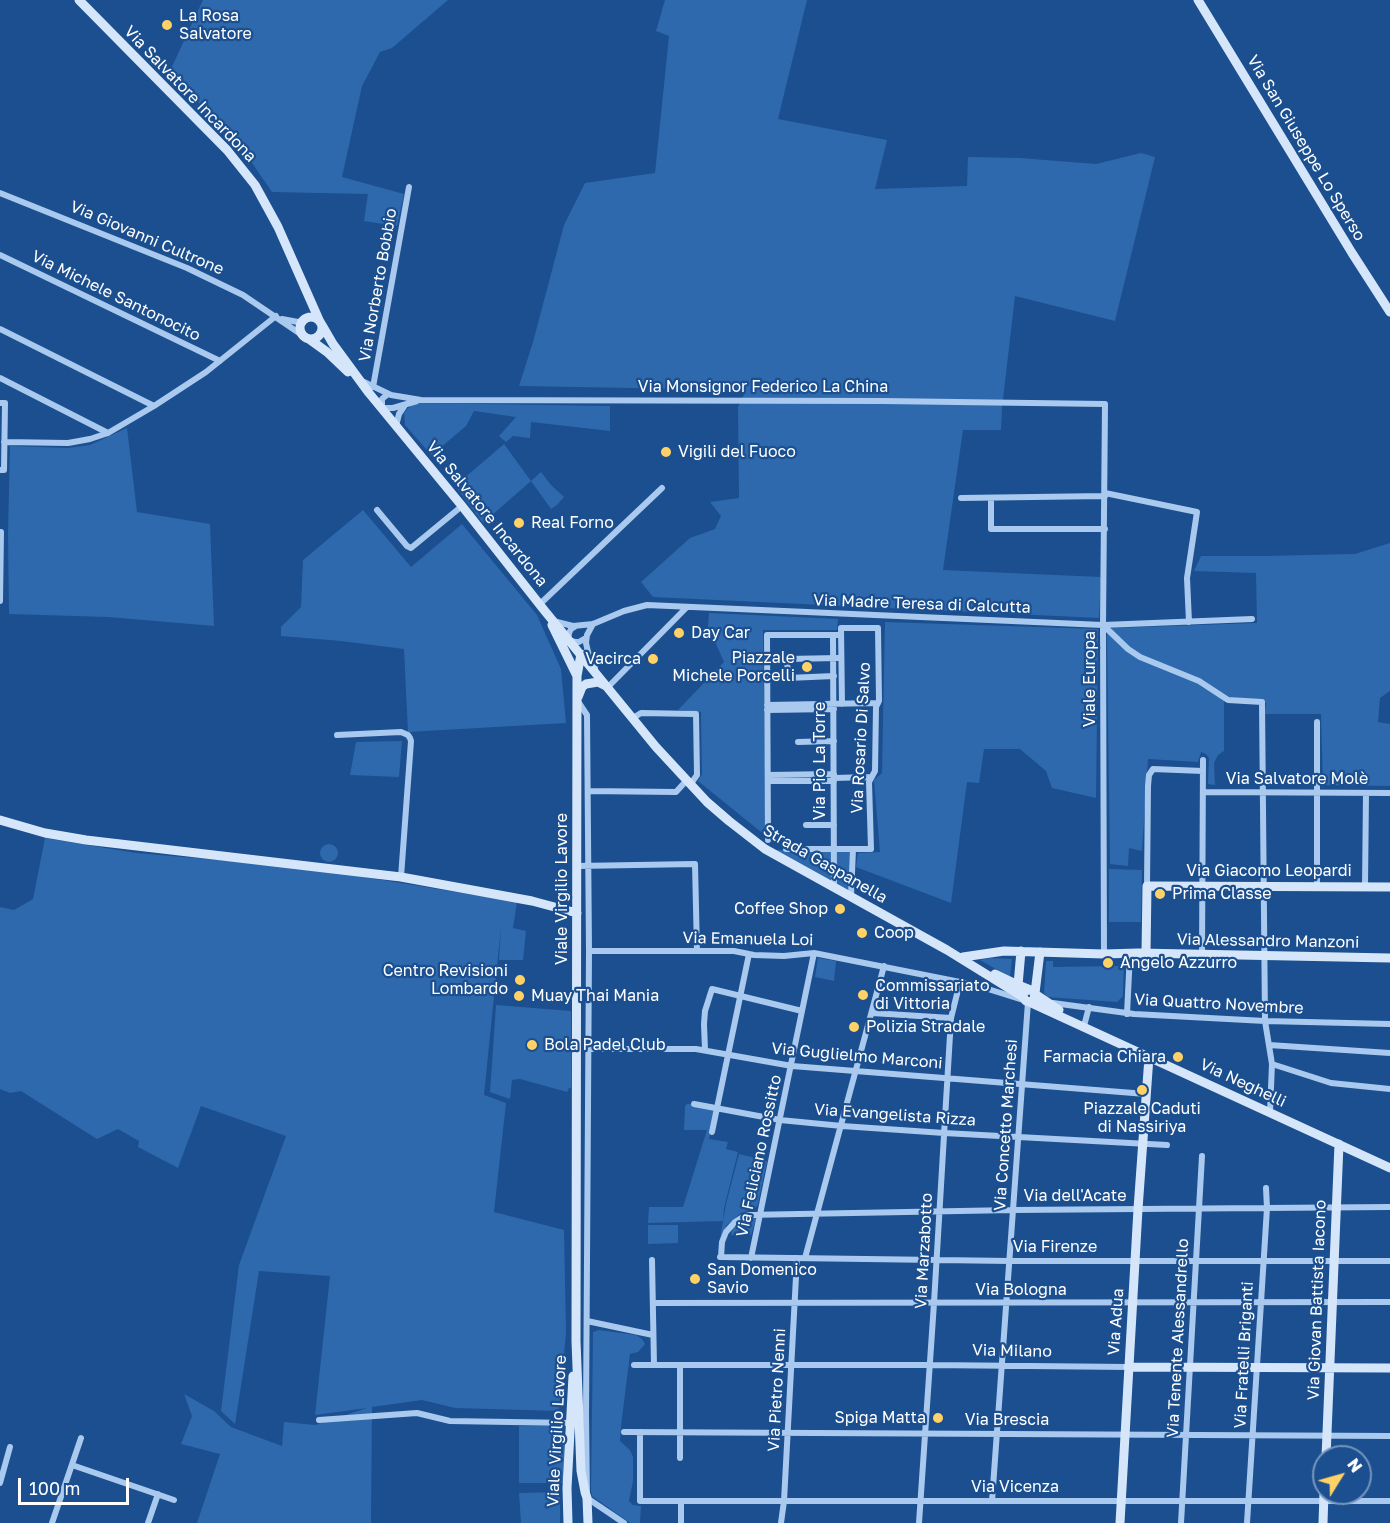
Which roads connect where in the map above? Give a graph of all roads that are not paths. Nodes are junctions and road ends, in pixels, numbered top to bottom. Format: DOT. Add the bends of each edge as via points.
graph roads {
  1 [pos="79,0"];
  2 [pos="1198,0"];
  3 [pos="410,187"];
  4 [pos="0,194"];
  5 [pos="0,255"];
  6 [pos="301,282"];
  7 [pos="1390,312"];
  8 [pos="277,317"];
  9 [pos="305,320"];
  10 [pos="321,323"];
  11 [pos="0,329"];
  12 [pos="306,337"];
  13 [pos="220,361"];
  14 [pos="0,378"];
  15 [pos="371,390"];
  16 [pos="388,394"];
  17 [pos="421,400"];
  18 [pos="2,404"];
  19 [pos="1105,404"];
  20 [pos="405,405"];
  21 [pos="154,406"];
  22 [pos="382,408"];
  23 [pos="396,426"];
  24 [pos="108,433"];
  25 [pos="4,442"];
  26 [pos="2,470"];
  27 [pos="662,488"];
  28 [pos="1105,495"];
  29 [pos="961,498"];
  30 [pos="991,498"];
  31 [pos="462,506"];
  32 [pos="377,510"];
  33 [pos="1104,529"];
  34 [pos="1,532"];
  35 [pos="0,586"];
  36 [pos="0,601"];
  37 [pos="542,607"];
  38 [pos="687,607"];
  39 [pos="1252,619"];
  40 [pos="553,621"];
  41 [pos="1190,622"];
  42 [pos="593,624"];
  43 [pos="1103,625"];
  44 [pos="576,626"];
  45 [pos="841,634"];
  46 [pos="834,635"];
  47 [pos="585,637"];
  48 [pos="568,640"];
  49 [pos="581,654"];
  50 [pos="834,658"];
  51 [pos="841,658"];
  52 [pos="577,676"];
  53 [pos="598,676"];
  54 [pos="834,676"];
  55 [pos="608,687"];
  56 [pos="577,699"];
  57 [pos="878,703"];
  58 [pos="842,704"];
  59 [pos="834,706"];
  60 [pos="767,708"];
  61 [pos="633,717"];
  62 [pos="1317,722"];
  63 [pos="337,735"];
  64 [pos="834,741"];
  65 [pos="798,742"];
  66 [pos="1203,760"];
  67 [pos="1203,771"];
  68 [pos="834,777"];
  69 [pos="871,777"];
  70 [pos="768,778"];
  71 [pos="688,783"];
  72 [pos="588,791"];
  73 [pos="1203,792"];
  74 [pos="1262,792"];
  75 [pos="1317,792"];
  76 [pos="1366,793"];
  77 [pos="1390,793"];
  78 [pos="0,820"];
  79 [pos="806,825"];
  80 [pos="834,825"];
  81 [pos="768,840"];
  82 [pos="786,849"];
  83 [pos="834,849"];
  84 [pos="853,849"];
  85 [pos="577,866"];
  86 [pos="588,866"];
  87 [pos="401,877"];
  88 [pos="1147,886"];
  89 [pos="1203,886"];
  90 [pos="1264,886"];
  91 [pos="1317,886"];
  92 [pos="1365,886"];
  93 [pos="834,887"];
  94 [pos="1390,887"];
  95 [pos="851,897"];
  96 [pos="577,913"];
  97 [pos="947,950"];
  98 [pos="588,951"];
  99 [pos="697,951"];
  100 [pos="1021,951"];
  101 [pos="1040,952"];
  102 [pos="814,953"];
  103 [pos="1130,953"];
  104 [pos="1146,953"];
  105 [pos="749,954"];
  106 [pos="1104,954"];
  107 [pos="1202,955"];
  108 [pos="963,957"];
  109 [pos="1263,957"];
  110 [pos="1390,958"];
  111 [pos="884,966"];
  112 [pos="983,972"];
  113 [pos="960,982"];
  114 [pos="975,986"];
  115 [pos="1018,986"];
  116 [pos="740,997"];
  117 [pos="1028,997"];
  118 [pos="1047,1003"];
  119 [pos="1089,1007"];
  120 [pos="802,1011"];
  121 [pos="872,1013"];
  122 [pos="1127,1014"];
  123 [pos="951,1018"];
  124 [pos="1265,1021"];
  125 [pos="1390,1024"];
  126 [pos="1084,1026"];
  127 [pos="1269,1045"];
  128 [pos="587,1049"];
  129 [pos="705,1050"];
  130 [pos="1390,1053"];
  131 [pos="728,1055"];
  132 [pos="1149,1057"];
  133 [pos="577,1061"];
  134 [pos="588,1061"];
  135 [pos="1272,1064"];
  136 [pos="792,1066"];
  137 [pos="856,1071"];
  138 [pos="948,1079"];
  139 [pos="1022,1085"];
  140 [pos="1390,1089"];
  141 [pos="1146,1094"];
  142 [pos="694,1104"];
  143 [pos="717,1109"];
  144 [pos="1270,1112"];
  145 [pos="780,1120"];
  146 [pos="842,1126"];
  147 [pos="712,1132"];
  148 [pos="944,1133"];
  149 [pos="1019,1137"];
  150 [pos="1143,1144"];
  151 [pos="1339,1144"];
  152 [pos="1167,1145"];
  153 [pos="1202,1155"];
  154 [pos="1390,1168"];
  155 [pos="1266,1188"];
  156 [pos="1390,1207"];
  157 [pos="1267,1208"];
  158 [pos="1336,1208"];
  159 [pos="1138,1209"];
  160 [pos="1199,1209"];
  161 [pos="1013,1210"];
  162 [pos="939,1212"];
  163 [pos="817,1213"];
  164 [pos="761,1214"];
  165 [pos="720,1257"];
  166 [pos="751,1258"];
  167 [pos="797,1258"];
  168 [pos="806,1258"];
  169 [pos="652,1260"];
  170 [pos="937,1260"];
  171 [pos="1010,1261"];
  172 [pos="1135,1261"];
  173 [pos="1196,1261"];
  174 [pos="1334,1261"];
  175 [pos="1390,1261"];
  176 [pos="1263,1262"];
  177 [pos="1261,1302"];
  178 [pos="1332,1302"];
  179 [pos="1390,1302"];
  180 [pos="653,1303"];
  181 [pos="934,1303"];
  182 [pos="1006,1303"];
  183 [pos="1133,1303"];
  184 [pos="1194,1303"];
  185 [pos="795,1304"];
  186 [pos="587,1321"];
  187 [pos="653,1335"];
  188 [pos="576,1341"];
  189 [pos="634,1365"];
  190 [pos="654,1365"];
  191 [pos="680,1365"];
  192 [pos="791,1365"];
  193 [pos="930,1365"];
  194 [pos="1001,1365"];
  195 [pos="1128,1367"];
  196 [pos="1190,1367"];
  197 [pos="1257,1367"];
  198 [pos="1329,1368"];
  199 [pos="1390,1368"];
  200 [pos="319,1420"];
  201 [pos="570,1423"];
  202 [pos="624,1432"];
  203 [pos="640,1432"];
  204 [pos="680,1432"];
  205 [pos="788,1433"];
  206 [pos="925,1433"];
  207 [pos="997,1434"];
  208 [pos="1125,1434"];
  209 [pos="1186,1435"];
  210 [pos="1253,1435"];
  211 [pos="1327,1435"];
  212 [pos="1390,1436"];
  213 [pos="81,1438"];
  214 [pos="1327,1445"];
  215 [pos="10,1447"];
  216 [pos="680,1458"];
  217 [pos="72,1465"];
  218 [pos="0,1484"];
  219 [pos="158,1494"];
  220 [pos="1312,1497"];
  221 [pos="588,1498"];
  222 [pos="174,1500"];
  223 [pos="992,1500"];
  224 [pos="1249,1500"];
  225 [pos="1372,1500"];
  226 [pos="681,1501"];
  227 [pos="784,1501"];
  228 [pos="920,1501"];
  229 [pos="1121,1501"];
  230 [pos="1182,1501"];
  231 [pos="1390,1501"];
  232 [pos="1324,1505"];
  233 [pos="52,1523"];
  234 [pos="148,1523"];
  235 [pos="568,1523"];
  236 [pos="588,1523"];
  237 [pos="624,1523"];
  238 [pos="681,1523"];
  239 [pos="781,1523"];
  240 [pos="919,1523"];
  241 [pos="1120,1523"];
  242 [pos="1181,1523"];
  243 [pos="1247,1523"];
  244 [pos="1323,1523"];
  1 -- 6 [label="street, Via Salvatore Incardona" via="248,176 278,227"];
  2 -- 7 [label="street, Via San Giuseppe Lo Sperso"];
  3 -- 15 [label="street, Via Norberto Bobbio"];
  4 -- 8 [label="street, Via Giovanni Cultrone" via="187,268 243,294"];
  5 -- 13 [label="street, Via Michele Santonocito"];
  6 -- 9 [label="street" via="307,301"];
  6 -- 10 [label="street"];
  8 -- 9 [label="street"];
  8 -- 12 [label="street, Via Giovanni Cultrone"];
  8 -- 13 [label="street"];
  9 -- 10 [label="street" via="314,317"];
  9 -- 12 [label="street" via="300,328"];
  10 -- 12 [label="street" via="320,336"];
  10 -- 15 [label="street"];
  11 -- 21 [label="street"];
  12 -- 15 [label="street"];
  13 -- 21 [label="street"];
  14 -- 24 [label="street"];
  15 -- 16 [label="street"];
  15 -- 22 [label="street, Via Salvatore Incardona"];
  16 -- 17 [label="street"];
  16 -- 22 [label="street" via="382,399"];
  17 -- 19 [label="street, Via Monsignor Federico La China"];
  17 -- 20 [label="street"];
  18 -- 25 [label="street"];
  19 -- 28 [label="street, Viale Europa"];
  20 -- 22 [label="street"];
  20 -- 23 [label="street"];
  21 -- 24 [label="street"];
  22 -- 23 [label="street, Via Salvatore Incardona"];
  23 -- 31 [label="street, Via Salvatore Incardona"];
  24 -- 25 [label="street" via="68,443"];
  25 -- 26 [label="street"];
  27 -- 37 [label="street"];
  28 -- 30 [label="street"];
  28 -- 33 [label="street, Viale Europa"];
  28 -- 41 [label="street" via="1197,512 1187,578"];
  29 -- 30 [label="street"];
  30 -- 33 [label="street" via="991,529"];
  31 -- 32 [label="street" via="411,548"];
  31 -- 37 [label="street, Via Salvatore Incardona"];
  33 -- 43 [label="street, Viale Europa"];
  34 -- 35 [label="street"];
  35 -- 36 [label="street"];
  37 -- 40 [label="street, Via Salvatore Incardona"];
  37 -- 52 [label="street"];
  38 -- 42 [label="street, Via Madre Teresa di Calcutta" via="647,605"];
  38 -- 43 [label="street, Via Madre Teresa di Calcutta"];
  38 -- 55 [label="street"];
  39 -- 41 [label="street, Via Madre Teresa di Calcutta"];
  40 -- 44 [label="street, Via Madre Teresa di Calcutta"];
  40 -- 48 [label="street, Via Salvatore Incardona"];
  41 -- 43 [label="street, Via Madre Teresa di Calcutta"];
  42 -- 44 [label="street, Via Madre Teresa di Calcutta"];
  42 -- 47 [label="street"];
  43 -- 74 [label="street" via="1140,657 1199,681 1228,700 1262,702"];
  43 -- 106 [label="street, Viale Europa"];
  44 -- 48 [label="street"];
  45 -- 46 [label="street"];
  45 -- 51 [label="street"];
  45 -- 57 [label="street, Via Rosario Di Salvo" via="841,628 878,628"];
  46 -- 50 [label="street, Via Pio La Torre"];
  46 -- 60 [label="street" via="767,635"];
  47 -- 48 [label="street" via="579,642"];
  47 -- 49 [label="street"];
  47 -- 53 [label="street"];
  48 -- 49 [label="street, Via Salvatore Incardona"];
  49 -- 52 [label="street, Viale Virgilio Lavore"];
  49 -- 53 [label="street, Strada Gaspanella"];
  50 -- 51 [label="street"];
  50 -- 54 [label="street, Via Pio La Torre"];
  50 -- 54 [label="street" via="787,659 788,678"];
  51 -- 58 [label="street"];
  52 -- 56 [label="street, Viale Virgilio Lavore"];
  53 -- 55 [label="street, Strada Gaspanella"];
  54 -- 59 [label="street, Via Pio La Torre"];
  55 -- 56 [label="street" via="598,682 586,684"];
  55 -- 61 [label="street, Strada Gaspanella"];
  56 -- 72 [label="street" via="587,715"];
  56 -- 85 [label="street, Viale Virgilio Lavore"];
  57 -- 58 [label="street"];
  57 -- 69 [label="street, Via Rosario Di Salvo" via="875,771"];
  58 -- 59 [label="street"];
  59 -- 60 [label="street"];
  59 -- 64 [label="street, Via Pio La Torre"];
  60 -- 70 [label="street"];
  61 -- 71 [label="street, Strada Gaspanella"];
  61 -- 71 [label="street" via="641,713 696,714 697,775"];
  62 -- 75 [label="street"];
  63 -- 87 [label="street" via="402,732 410,738"];
  64 -- 65 [label="street"];
  64 -- 68 [label="street, Via Pio La Torre"];
  66 -- 67 [label="street"];
  67 -- 73 [label="street"];
  67 -- 88 [label="street" via="1154,769 1149,775"];
  68 -- 69 [label="street"];
  68 -- 70 [label="street"];
  68 -- 80 [label="street, Via Pio La Torre"];
  69 -- 84 [label="street, Via Rosario Di Salvo" via="871,849"];
  70 -- 81 [label="street"];
  71 -- 72 [label="street" via="676,792"];
  71 -- 93 [label="street, Strada Gaspanella" via="765,849"];
  72 -- 86 [label="street"];
  73 -- 74 [label="street, Via Salvatore Molè"];
  73 -- 89 [label="street"];
  74 -- 75 [label="street, Via Salvatore Molè"];
  74 -- 90 [label="street"];
  75 -- 76 [label="street, Via Salvatore Molè"];
  75 -- 91 [label="street"];
  76 -- 77 [label="street, Via Salvatore Molè"];
  76 -- 92 [label="street"];
  78 -- 87 [label="street" via="86,840"];
  79 -- 80 [label="street"];
  80 -- 83 [label="street, Via Pio La Torre"];
  82 -- 83 [label="street"];
  83 -- 84 [label="street"];
  83 -- 93 [label="street, Via Pio La Torre"];
  84 -- 95 [label="street"];
  85 -- 86 [label="street"];
  85 -- 96 [label="street, Viale Virgilio Lavore"];
  86 -- 98 [label="street"];
  86 -- 99 [label="street" via="695,864"];
  87 -- 96 [label="street"];
  88 -- 89 [label="street, Via Giacomo Leopardi"];
  88 -- 104 [label="street"];
  89 -- 90 [label="street, Via Giacomo Leopardi"];
  89 -- 107 [label="street"];
  90 -- 91 [label="street, Via Giacomo Leopardi"];
  90 -- 109 [label="street"];
  91 -- 92 [label="street, Via Giacomo Leopardi"];
  92 -- 94 [label="street, Via Giacomo Leopardi"];
  93 -- 95 [label="street, Strada Gaspanella"];
  95 -- 97 [label="street, Strada Gaspanella"];
  96 -- 133 [label="street, Viale Virgilio Lavore"];
  97 -- 108 [label="street, Strada Gaspanella"];
  97 -- 112 [label="street, Strada Gaspanella"];
  98 -- 99 [label="street, Via Emanuela Loi"];
  98 -- 128 [label="street"];
  99 -- 105 [label="street, Via Emanuela Loi"];
  100 -- 101 [label="street, Via Alessandro Manzoni"];
  100 -- 108 [label="street, Via Alessandro Manzoni"];
  100 -- 115 [label="street"];
  101 -- 106 [label="street, Via Alessandro Manzoni"];
  101 -- 117 [label="street"];
  102 -- 105 [label="street, Via Emanuela Loi"];
  102 -- 111 [label="street, Via Emanuela Loi"];
  102 -- 120 [label="street, Via Feliciano Rossitto"];
  103 -- 104 [label="street, Via Alessandro Manzoni"];
  103 -- 106 [label="street, Via Alessandro Manzoni"];
  103 -- 122 [label="street"];
  104 -- 107 [label="street, Via Alessandro Manzoni"];
  105 -- 116 [label="street"];
  107 -- 109 [label="street, Via Alessandro Manzoni"];
  108 -- 115 [label="street, Strada Gaspanella"];
  109 -- 110 [label="street, Via Alessandro Manzoni"];
  109 -- 124 [label="street"];
  111 -- 113 [label="street, Via Emanuela Loi"];
  111 -- 121 [label="street"];
  112 -- 114 [label="street"];
  112 -- 117 [label="street, Strada Gaspanella"];
  113 -- 114 [label="street, Via Emanuela Loi"];
  113 -- 123 [label="street, Via Marzabotto"];
  114 -- 117 [label="street, Via Emanuela Loi"];
  115 -- 117 [label="street, Strada Gaspanella"];
  116 -- 120 [label="street"];
  116 -- 129 [label="street" via="712,988 705,1011"];
  116 -- 131 [label="street"];
  117 -- 118 [label="street"];
  117 -- 126 [label="street"];
  117 -- 139 [label="street, Via Concetto Marchesi"];
  118 -- 119 [label="street, Via Quattro Novembre"];
  118 -- 126 [label="street"];
  119 -- 122 [label="street, Via Quattro Novembre"];
  119 -- 126 [label="street"];
  120 -- 136 [label="street, Via Feliciano Rossitto"];
  121 -- 123 [label="street"];
  121 -- 137 [label="street"];
  122 -- 124 [label="street, Via Quattro Novembre"];
  123 -- 138 [label="street, Via Marzabotto"];
  124 -- 125 [label="street, Via Quattro Novembre"];
  124 -- 127 [label="street"];
  126 -- 132 [label="street, Via Neghelli"];
  127 -- 130 [label="street"];
  127 -- 135 [label="street"];
  128 -- 129 [label="street, Via Guglielmo Marconi"];
  128 -- 134 [label="street"];
  129 -- 131 [label="street, Via Guglielmo Marconi"];
  131 -- 136 [label="street, Via Guglielmo Marconi"];
  131 -- 143 [label="street"];
  132 -- 141 [label="street, Via Adua"];
  132 -- 144 [label="street, Via Neghelli"];
  133 -- 134 [label="street"];
  133 -- 188 [label="street, Viale Virgilio Lavore"];
  134 -- 186 [label="street"];
  135 -- 140 [label="street" via="1331,1083"];
  135 -- 144 [label="street"];
  136 -- 137 [label="street, Via Guglielmo Marconi"];
  136 -- 145 [label="street, Via Feliciano Rossitto"];
  137 -- 138 [label="street, Via Guglielmo Marconi"];
  137 -- 146 [label="street"];
  138 -- 139 [label="street, Via Guglielmo Marconi"];
  138 -- 148 [label="street, Via Marzabotto"];
  139 -- 141 [label="street, Via Guglielmo Marconi"];
  139 -- 149 [label="street, Via Concetto Marchesi"];
  141 -- 150 [label="street, Via Adua"];
  142 -- 143 [label="street, Via Evangelista Rizza"];
  143 -- 145 [label="street, Via Evangelista Rizza"];
  143 -- 147 [label="street"];
  144 -- 151 [label="street, Via Neghelli"];
  145 -- 146 [label="street, Via Evangelista Rizza"];
  145 -- 164 [label="street, Via Feliciano Rossitto"];
  146 -- 148 [label="street, Via Evangelista Rizza"];
  146 -- 163 [label="street"];
  148 -- 149 [label="street, Via Evangelista Rizza"];
  148 -- 162 [label="street, Via Marzabotto"];
  149 -- 150 [label="street, Via Evangelista Rizza"];
  149 -- 161 [label="street, Via Concetto Marchesi"];
  150 -- 152 [label="street, Via Evangelista Rizza"];
  150 -- 159 [label="street, Via Adua"];
  151 -- 154 [label="street, Via Neghelli"];
  151 -- 158 [label="street, Via Giovan Battista Iacono"];
  153 -- 160 [label="street, Via Tenente Alessandrello"];
  155 -- 157 [label="street, Via Fratelli Briganti"];
  156 -- 158 [label="street, Via dell'Acate"];
  157 -- 158 [label="street, Via dell'Acate"];
  157 -- 160 [label="street, Via dell'Acate"];
  157 -- 176 [label="street, Via Fratelli Briganti"];
  158 -- 174 [label="street, Via Giovan Battista Iacono"];
  159 -- 160 [label="street, Via dell'Acate"];
  159 -- 161 [label="street, Via dell'Acate"];
  159 -- 172 [label="street, Via Adua"];
  160 -- 173 [label="street, Via Tenente Alessandrello"];
  161 -- 162 [label="street, Via dell'Acate"];
  161 -- 171 [label="street, Via Concetto Marchesi"];
  162 -- 163 [label="street, Via dell'Acate"];
  162 -- 170 [label="street, Via Marzabotto"];
  163 -- 164 [label="street, Via dell'Acate"];
  163 -- 168 [label="street"];
  164 -- 165 [label="street, Via dell'Acate" via="746,1215 735,1222 726,1232"];
  164 -- 166 [label="street, Via Feliciano Rossitto"];
  165 -- 166 [label="street, Via Firenze"];
  166 -- 167 [label="street, Via Firenze"];
  167 -- 168 [label="street, Via Firenze"];
  167 -- 185 [label="street, Via Pietro Nenni"];
  168 -- 170 [label="street, Via Firenze"];
  169 -- 180 [label="street"];
  170 -- 171 [label="street, Via Firenze"];
  170 -- 181 [label="street, Via Marzabotto"];
  171 -- 172 [label="street, Via Firenze"];
  171 -- 182 [label="street, Via Concetto Marchesi"];
  172 -- 173 [label="street, Via Firenze"];
  172 -- 183 [label="street, Via Adua"];
  173 -- 176 [label="street, Via Firenze"];
  173 -- 184 [label="street, Via Tenente Alessandrello"];
  174 -- 175 [label="street, Via Firenze"];
  174 -- 176 [label="street, Via Firenze"];
  174 -- 178 [label="street, Via Giovan Battista Iacono"];
  176 -- 177 [label="street, Via Fratelli Briganti"];
  177 -- 178 [label="street, Via Bologna"];
  177 -- 184 [label="street, Via Bologna"];
  177 -- 197 [label="street, Via Fratelli Briganti"];
  178 -- 179 [label="street, Via Bologna"];
  178 -- 198 [label="street, Via Giovan Battista Iacono"];
  180 -- 185 [label="street, Via Bologna"];
  180 -- 187 [label="street"];
  181 -- 182 [label="street, Via Bologna"];
  181 -- 185 [label="street, Via Bologna"];
  181 -- 193 [label="street, Via Marzabotto"];
  182 -- 183 [label="street, Via Bologna"];
  182 -- 194 [label="street, Via Concetto Marchesi"];
  183 -- 184 [label="street, Via Bologna"];
  183 -- 195 [label="street, Via Adua"];
  184 -- 196 [label="street, Via Tenente Alessandrello"];
  185 -- 192 [label="street, Via Pietro Nenni"];
  186 -- 187 [label="street"];
  186 -- 221 [label="street"];
  187 -- 190 [label="street"];
  188 -- 201 [label="street, Viale Virgilio Lavore"];
  188 -- 221 [label="street, Viale Virgilio Lavore" via="581,1471"];
  189 -- 190 [label="street, Via Milano"];
  190 -- 191 [label="street, Via Milano"];
  191 -- 192 [label="street, Via Milano"];
  191 -- 204 [label="street"];
  192 -- 193 [label="street, Via Milano"];
  192 -- 205 [label="street, Via Pietro Nenni"];
  193 -- 194 [label="street, Via Milano"];
  193 -- 206 [label="street, Via Marzabotto"];
  194 -- 195 [label="street, Via Milano"];
  194 -- 207 [label="street, Via Concetto Marchesi"];
  195 -- 196 [label="street, Via Milano"];
  195 -- 208 [label="street, Via Adua"];
  196 -- 197 [label="street, Via Milano"];
  196 -- 209 [label="street, Via Tenente Alessandrello"];
  197 -- 198 [label="street, Via Milano"];
  197 -- 210 [label="street, Via Fratelli Briganti"];
  198 -- 199 [label="street, Via Milano"];
  198 -- 211 [label="street, Via Giovan Battista Iacono"];
  200 -- 201 [label="street" via="417,1413 450,1421"];
  201 -- 235 [label="street, Viale Virgilio Lavore"];
  202 -- 203 [label="street, Via Brescia"];
  203 -- 204 [label="street, Via Brescia"];
  203 -- 226 [label="street, Via Vicenza" via="640,1501"];
  204 -- 205 [label="street, Via Brescia"];
  204 -- 216 [label="street"];
  205 -- 206 [label="street, Via Brescia"];
  205 -- 227 [label="street, Via Pietro Nenni"];
  206 -- 207 [label="street, Via Brescia"];
  206 -- 228 [label="street, Via Marzabotto"];
  207 -- 208 [label="street, Via Brescia"];
  207 -- 223 [label="street, Via Concetto Marchesi"];
  208 -- 209 [label="street, Via Brescia"];
  208 -- 229 [label="street, Via Adua"];
  209 -- 210 [label="street, Via Brescia"];
  209 -- 230 [label="street, Via Tenente Alessandrello"];
  210 -- 211 [label="street, Via Brescia"];
  210 -- 224 [label="street, Via Fratelli Briganti"];
  211 -- 212 [label="street, Via Brescia"];
  211 -- 214 [label="street, Via Giovan Battista Iacono"];
  213 -- 217 [label="street"];
  215 -- 218 [label="street"];
  217 -- 219 [label="street"];
  217 -- 233 [label="street"];
  219 -- 222 [label="street"];
  219 -- 234 [label="street"];
  220 -- 224 [label="street, Via Vicenza"];
  221 -- 236 [label="street, Viale Virgilio Lavore"];
  221 -- 237 [label="street"];
  223 -- 228 [label="street, Via Vicenza"];
  223 -- 229 [label="street, Via Vicenza"];
  224 -- 230 [label="street, Via Vicenza"];
  224 -- 243 [label="street, Via Fratelli Briganti"];
  225 -- 231 [label="street, Via Vicenza"];
  226 -- 227 [label="street, Via Vicenza"];
  226 -- 238 [label="street"];
  227 -- 228 [label="street, Via Vicenza"];
  227 -- 239 [label="street, Via Pietro Nenni"];
  228 -- 240 [label="street, Via Marzabotto"];
  229 -- 230 [label="street, Via Vicenza"];
  229 -- 241 [label="street, Via Adua"];
  230 -- 242 [label="street, Via Tenente Alessandrello"];
  232 -- 244 [label="street"];
}
